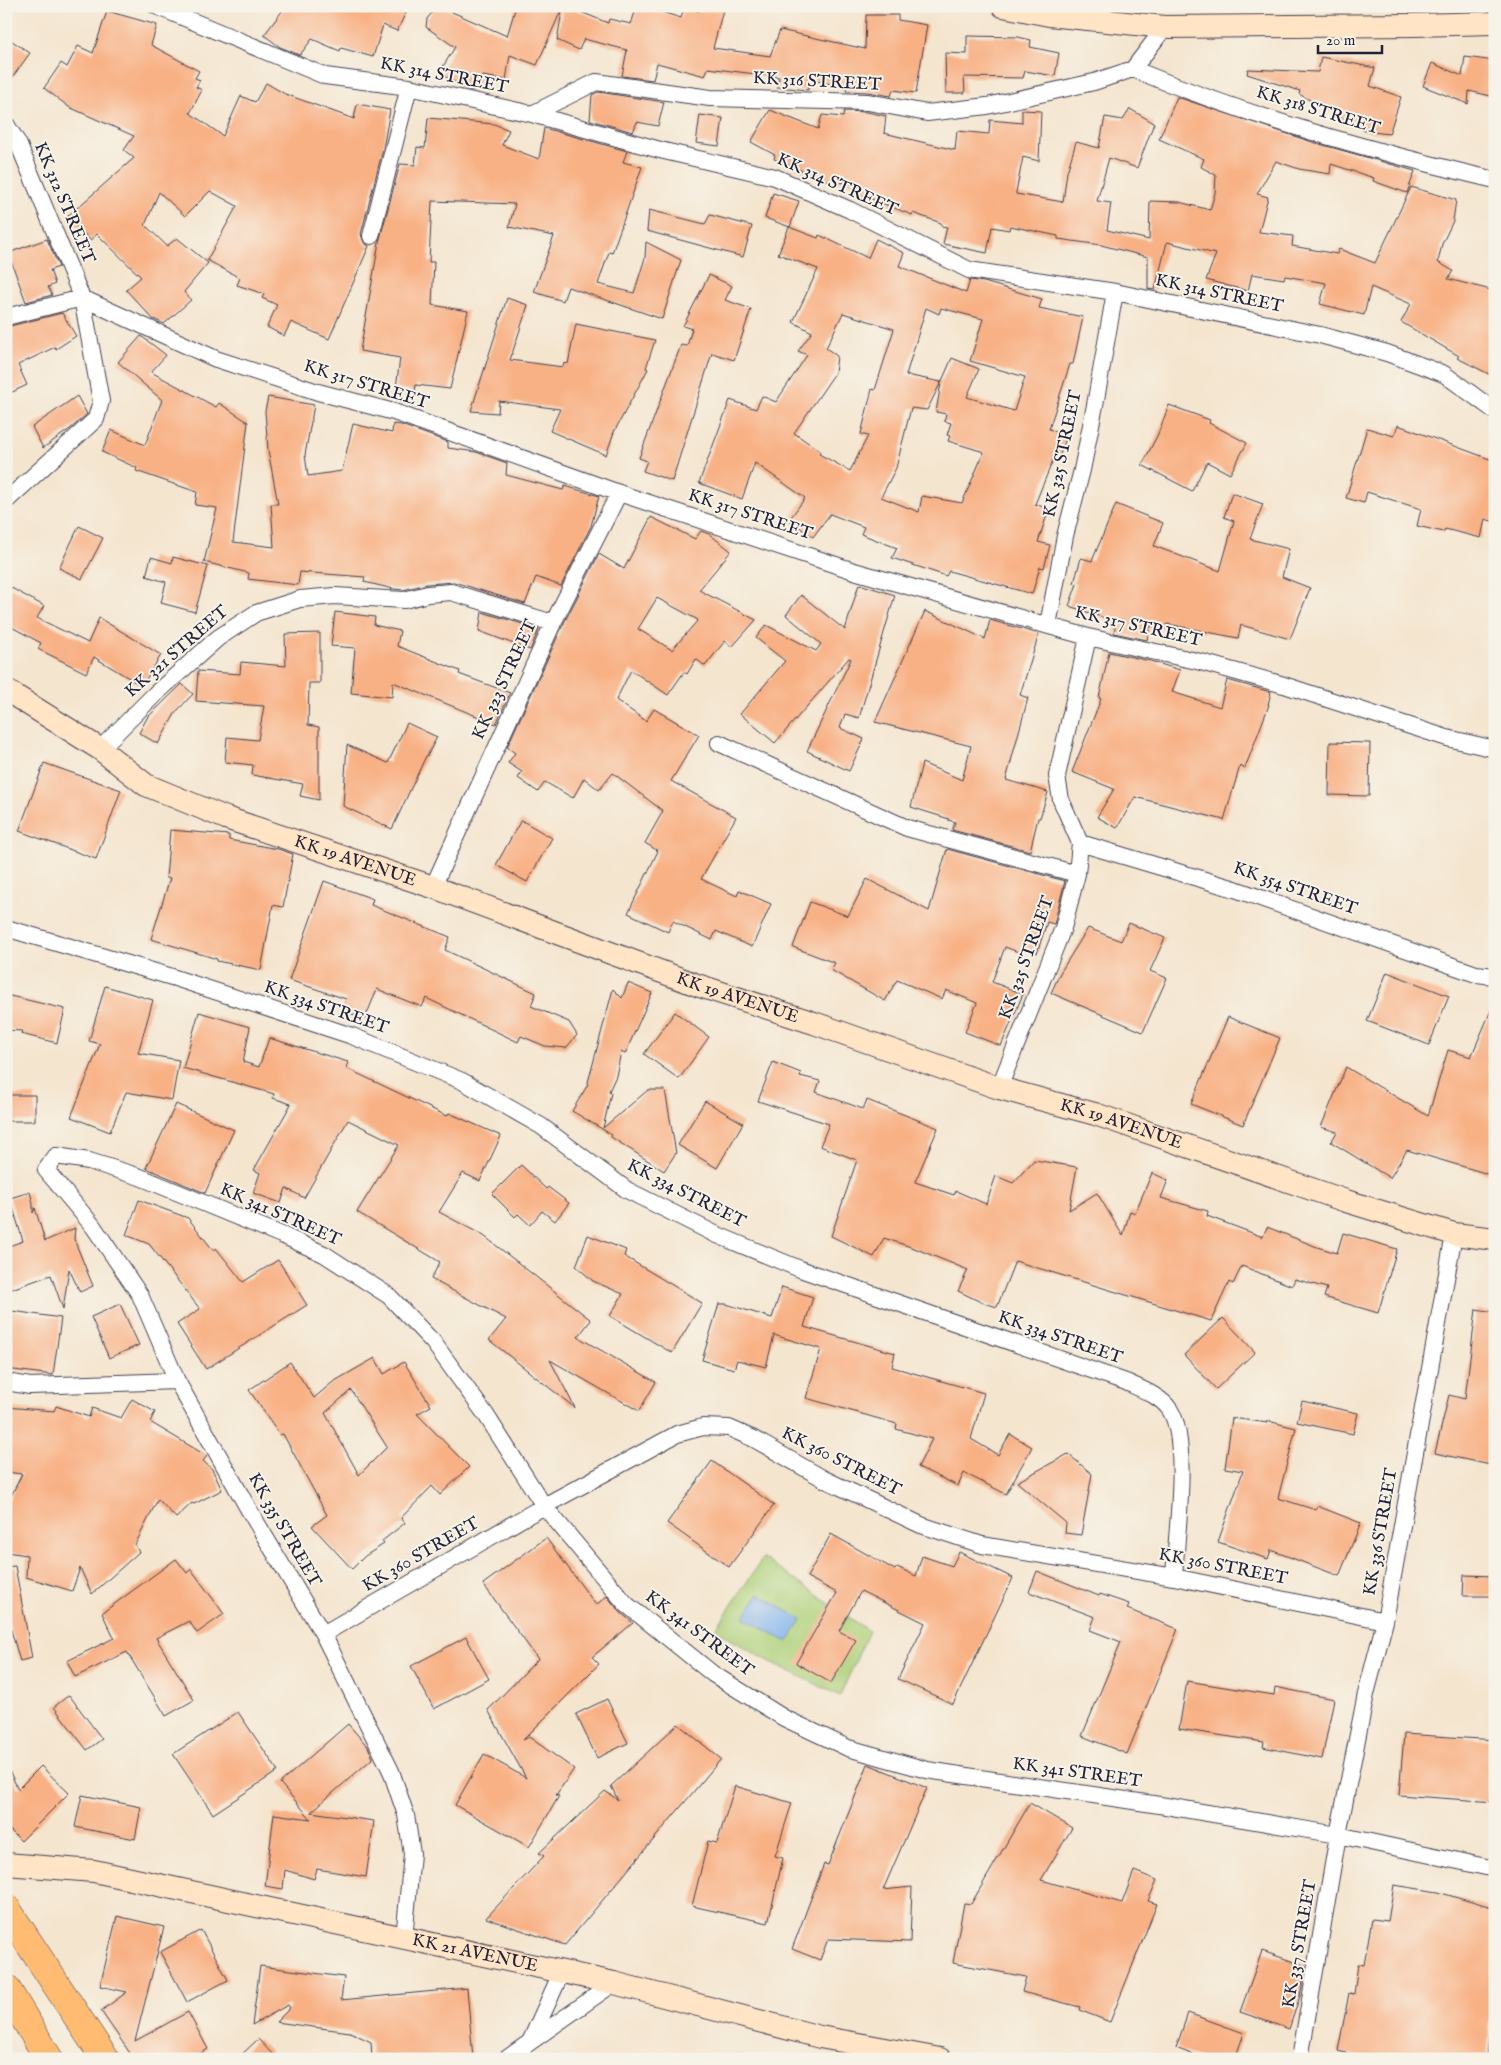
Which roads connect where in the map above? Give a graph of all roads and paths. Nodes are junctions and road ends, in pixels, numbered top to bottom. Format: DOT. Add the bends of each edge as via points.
graph roads {
  1 [pos="156,6"];
  2 [pos="1003,6"];
  3 [pos="1495,23"];
  4 [pos="1165,27"];
  5 [pos="1133,69"];
  6 [pos="409,87"];
  7 [pos="532,114"];
  8 [pos="6,124"];
  9 [pos="1495,180"];
  10 [pos="371,236"];
  11 [pos="1115,292"];
  12 [pos="82,298"];
  13 [pos="6,316"];
  14 [pos="1495,411"];
  15 [pos="619,493"];
  16 [pos="6,501"];
  17 [pos="553,623"];
  18 [pos="1048,625"];
  19 [pos="1088,637"];
  20 [pos="6,690"];
  21 [pos="719,743"];
  22 [pos="100,749"];
  23 [pos="1495,749"];
  24 [pos="1080,843"];
  25 [pos="1076,874"];
  26 [pos="433,887"];
  27 [pos="6,928"];
  28 [pos="1495,976"];
  29 [pos="1000,1088"];
  30 [pos="46,1170"];
  31 [pos="1454,1234"];
  32 [pos="1495,1239"];
  33 [pos="177,1381"];
  34 [pos="6,1382"];
  35 [pos="544,1506"];
  36 [pos="1174,1577"];
  37 [pos="1385,1621"];
  38 [pos="323,1634"];
  39 [pos="1338,1835"];
  40 [pos="6,1864"];
  41 [pos="1495,1868"];
  42 [pos="6,1908"];
  43 [pos="404,1938"];
  44 [pos="562,1971"];
  45 [pos="614,1983"];
  46 [pos="6,1988"];
  47 [pos="531,2040"];
  48 [pos="49,2059"];
  49 [pos="105,2059"];
  50 [pos="506,2059"];
  51 [pos="940,2059"];
  52 [pos="1300,2059"];
  1 -- 6 [label="street, KK 314 STREET" via="325,76"];
  2 -- 4 [label="street" via="1049,15"];
  3 -- 4 [label="street"];
  4 -- 5 [label="street"];
  5 -- 7 [label="street, KK 316 STREET" via="1094,82 987,106 927,113 868,102 710,98 596,82"];
  5 -- 9 [label="street, KK 318 STREET" via="1193,93 1368,148"];
  6 -- 7 [label="street, KK 314 STREET"];
  6 -- 10 [label="street"];
  7 -- 11 [label="street, KK 314 STREET" via="660,150 775,177 850,210 969,270"];
  8 -- 12 [label="street, KK 312 STREET" via="18,143"];
  11 -- 14 [label="street, KK 314 STREET" via="1320,335 1387,353 1444,374"];
  11 -- 18 [label="street, KK 325 STREET" via="1095,405"];
  12 -- 13 [label="street"];
  12 -- 15 [label="street, KK 317 STREET" via="216,359 318,392 394,412"];
  12 -- 16 [label="street, KK 312 STREET" via="101,401 96,419"];
  15 -- 17 [label="street, KK 323 STREET"];
  15 -- 18 [label="street, KK 317 STREET" via="854,571"];
  17 -- 22 [label="street, KK 321 STREET" via="451,592 404,600 335,596 300,599 256,613 218,638"];
  17 -- 26 [label="street, KK 323 STREET"];
  18 -- 19 [label="street, KK 317 STREET"];
  19 -- 23 [label="street, KK 317 STREET" via="1201,662 1284,685 1447,738"];
  19 -- 24 [label="street" via="1057,776 1061,800"];
  20 -- 22 [label="street, KK 19 AVENUE"];
  21 -- 25 [label="street" via="907,828"];
  22 -- 26 [label="street, KK 19 AVENUE" via="146,785 164,793 226,818"];
  24 -- 25 [label="street, KK 325 STREET"];
  24 -- 28 [label="street, KK 354 STREET" via="1235,889 1476,974"];
  25 -- 29 [label="street, KK 325 STREET" via="1063,928"];
  26 -- 29 [label="street, KK 19 AVENUE" via="697,985"];
  27 -- 36 [label="street, KK 334 STREET" via="172,977 352,1036 462,1081 541,1126 627,1190 715,1234 800,1270 1126,1382 1156,1397 1170,1409 1178,1426 1182,1452"];
  29 -- 31 [label="street, KK 19 AVENUE" via="1095,1114 1346,1201"];
  30 -- 33 [label="street, KK 335 STREET" via="93,1226 140,1295"];
  30 -- 35 [label="street, KK 341 STREET" via="56,1156 89,1161 140,1177 324,1254 389,1296 433,1342 486,1415"];
  31 -- 32 [label="street, KK 19 AVENUE"];
  31 -- 37 [label="street, KK 336 STREET"];
  33 -- 34 [label="street" via="30,1386"];
  33 -- 38 [label="street, KK 335 STREET"];
  35 -- 36 [label="street, KK 360 STREET" via="676,1434 703,1427 729,1428 824,1479 921,1525 982,1545"];
  35 -- 38 [label="street, KK 360 STREET"];
  35 -- 39 [label="street, KK 341 STREET" via="626,1604 713,1674 784,1718 848,1748 927,1770"];
  36 -- 37 [label="street, KK 360 STREET"];
  37 -- 39 [label="street, KK 336 STREET" via="1366,1694"];
  38 -- 43 [label="street, KK 335 STREET" via="391,1771 406,1815 412,1854"];
  39 -- 41 [label="street, KK 341 STREET"];
  39 -- 52 [label="street, KK 337 STREET"];
  40 -- 43 [label="street, KK 21 AVENUE" via="94,1871"];
  42 -- 49 [label="highway"];
  43 -- 44 [label="street, KK 21 AVENUE"];
  44 -- 45 [label="street, KK 21 AVENUE"];
  44 -- 47 [label="street"];
  45 -- 47 [label="street"];
  45 -- 51 [label="street, KK 21 AVENUE" via="820,2037"];
  46 -- 48 [label="highway"];
  47 -- 50 [label="street"];
}
